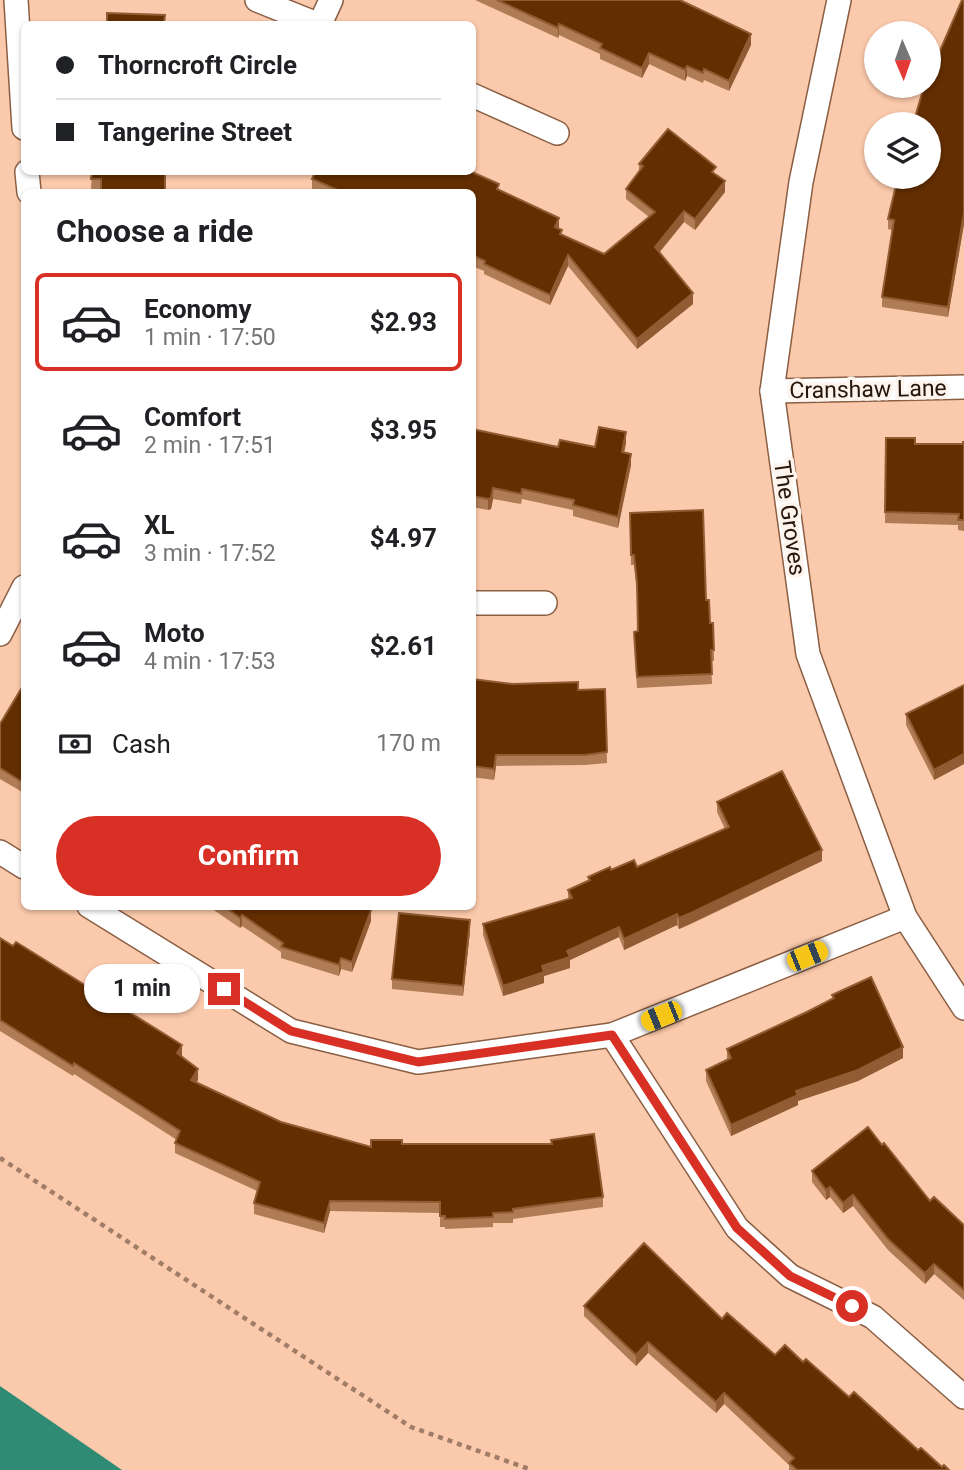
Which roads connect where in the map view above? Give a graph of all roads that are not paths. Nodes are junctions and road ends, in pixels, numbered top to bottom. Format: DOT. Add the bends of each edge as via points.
graph roads {
  1 [pos="16,0"];
  2 [pos="257,0"];
  3 [pos="331,0"];
  4 [pos="839,0"];
  5 [pos="310,21"];
  6 [pos="320,21"];
  7 [pos="21,80"];
  8 [pos="476,97"];
  9 [pos="557,133"];
  10 [pos="964,387"];
  11 [pos="772,391"];
  12 [pos="21,593"];
  13 [pos="476,603"];
  14 [pos="545,603"];
  15 [pos="0,634"];
  16 [pos="0,852"];
  17 [pos="21,865"];
  18 [pos="95,910"];
  19 [pos="905,917"];
  20 [pos="964,1008"];
  21 [pos="612,1035"];
  22 [pos="964,1397"];
  1 -- 7 [label="street"];
  2 -- 5 [label="street"];
  3 -- 6 [label="street"];
  4 -- 11 [label="street, The Groves" via="801,182"];
  8 -- 9 [label="street"];
  10 -- 11 [label="street, Cranshaw Lane"];
  11 -- 19 [label="street, The Groves" via="808,654"];
  12 -- 15 [label="street"];
  13 -- 14 [label="street"];
  16 -- 17 [label="street"];
  18 -- 21 [label="street" via="291,1031 418,1062"];
  19 -- 20 [label="street, The Groves"];
  19 -- 21 [label="street"];
  21 -- 22 [label="street" via="737,1228 790,1276 873,1317"];
}
